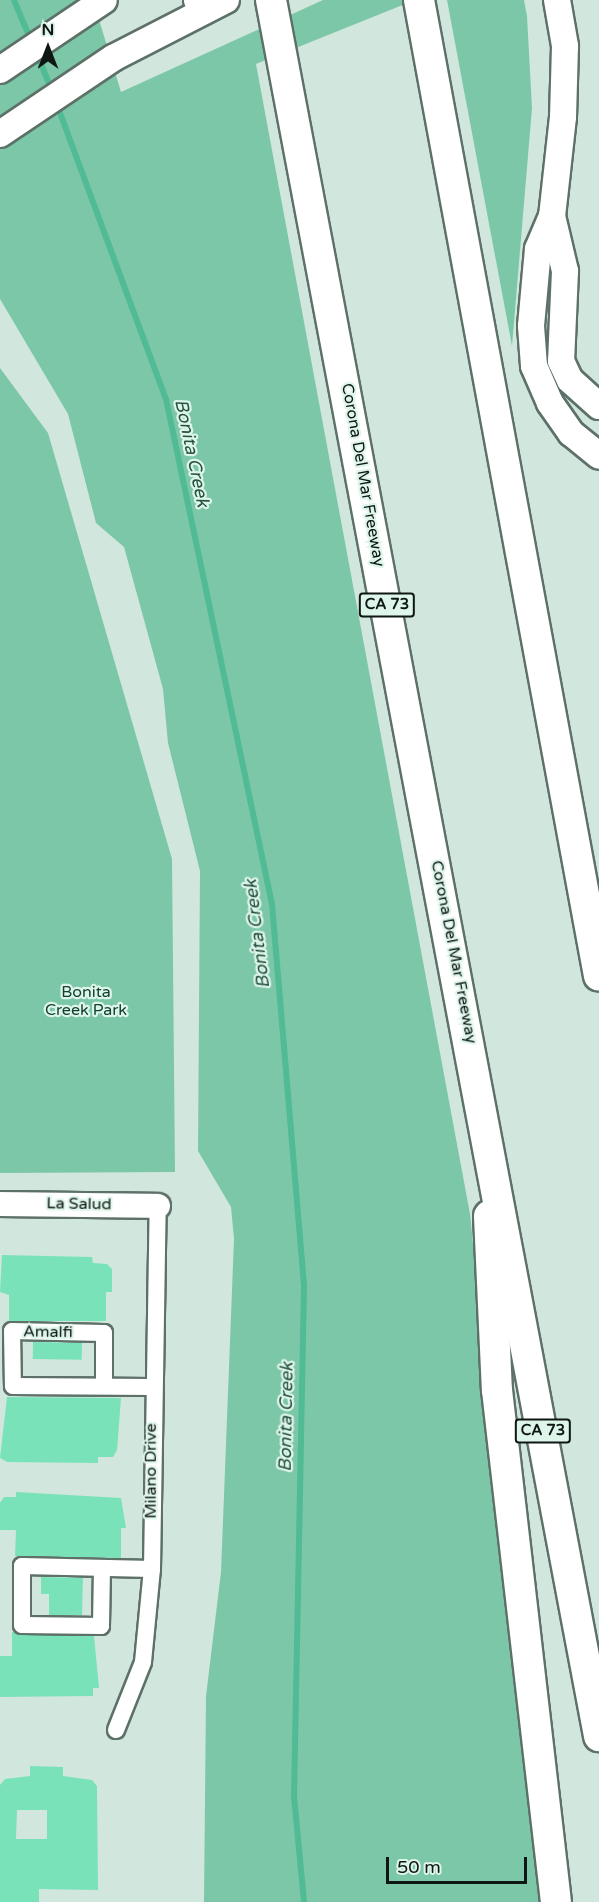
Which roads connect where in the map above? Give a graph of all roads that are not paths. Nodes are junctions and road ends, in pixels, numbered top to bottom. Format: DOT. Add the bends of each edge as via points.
graph roads {
  1 [pos="271,0"];
  2 [pos="419,0"];
  3 [pos="557,0"];
  4 [pos="100,3"];
  5 [pos="210,3"];
  6 [pos="0,70"];
  7 [pos="0,134"];
  8 [pos="552,216"];
  9 [pos="599,406"];
  10 [pos="599,456"];
  11 [pos="599,976"];
  12 [pos="487,1126"];
  13 [pos="0,1204"];
  14 [pos="158,1206"];
  15 [pos="104,1386"];
  16 [pos="151,1387"];
  17 [pos="102,1568"];
  18 [pos="152,1569"];
  19 [pos="116,1731"];
  20 [pos="599,1736"];
  21 [pos="555,1902"];
  1 -- 12 [label="highway, Corona Del Mar Freeway / CA 73"];
  2 -- 11 [label="highway"];
  3 -- 8 [label="main road" via="565,58"];
  4 -- 6 [label="main road"];
  5 -- 7 [label="main road" via="113,58"];
  8 -- 9 [label="main road" via="565,272 561,361 570,380"];
  8 -- 10 [label="main road" via="538,249 531,326 534,366 565,425"];
  12 -- 20 [label="highway, CA 73"];
  12 -- 21 [label="highway" via="497,1390"];
  13 -- 14 [label="street, La Salud"];
  14 -- 16 [label="street, Milano Drive"];
  15 -- 15 [label="street, Amalfi" via="13,1386 12,1331 104,1333"];
  15 -- 16 [label="street, Amalfi"];
  16 -- 18 [label="street, Milano Drive"];
  17 -- 17 [label="street" via="22,1566 22,1625 101,1626"];
  17 -- 18 [label="street"];
  18 -- 19 [label="street, Milano Drive" via="143,1662"];
}
